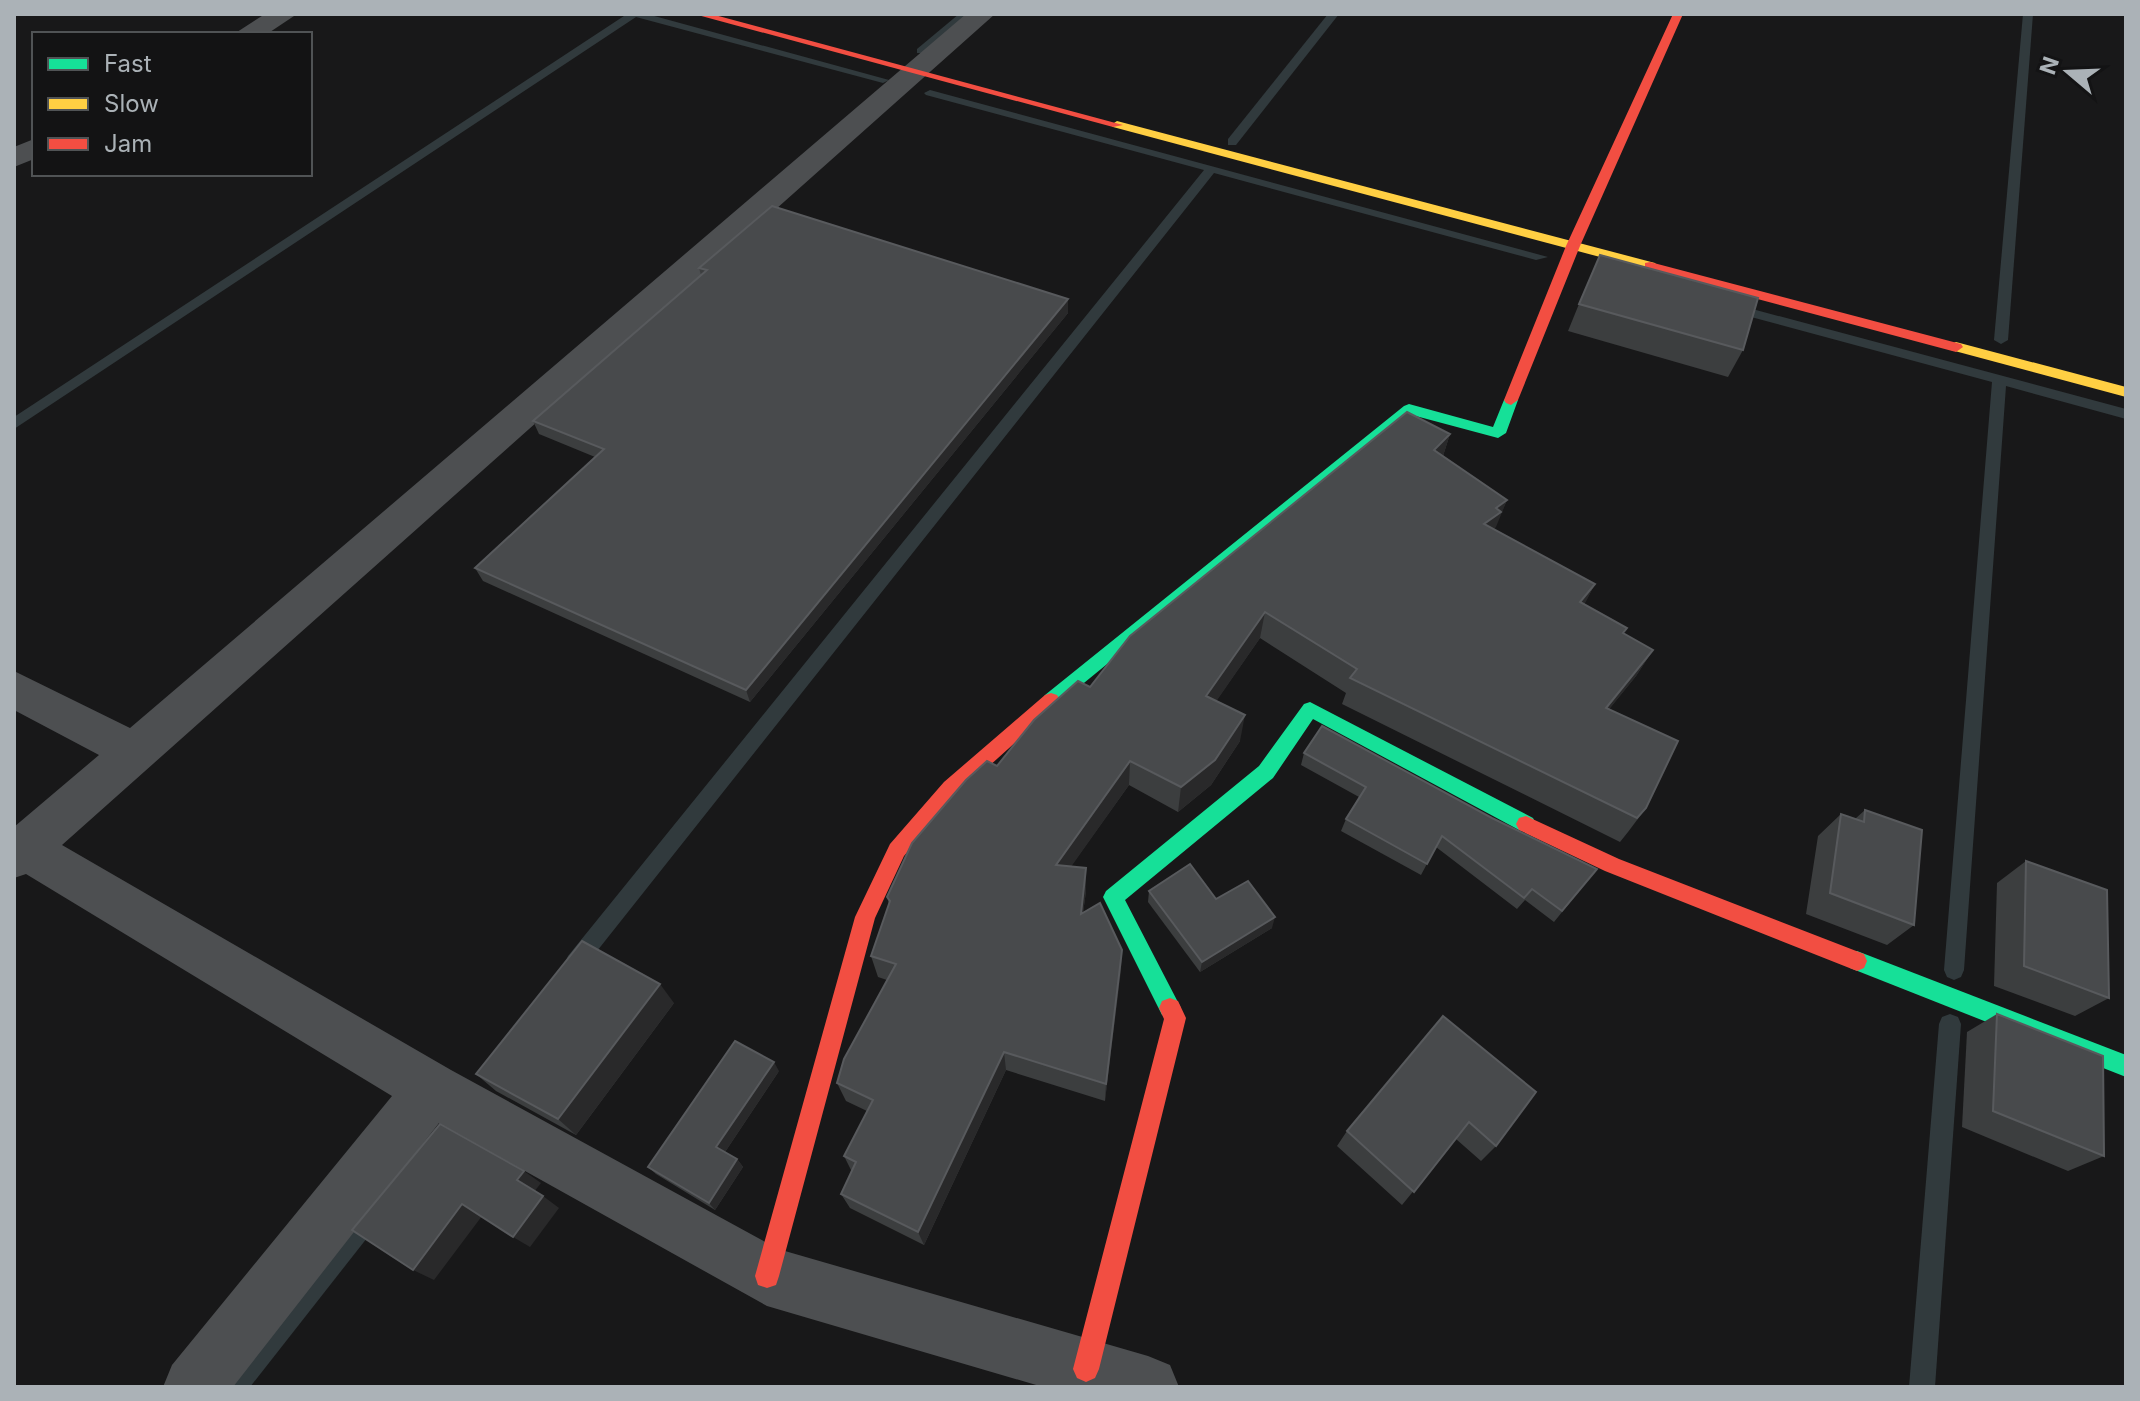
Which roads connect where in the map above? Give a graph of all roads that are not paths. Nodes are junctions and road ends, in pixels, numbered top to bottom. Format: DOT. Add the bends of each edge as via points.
graph roads {
  1 [pos="284,14"];
  2 [pos="699,14"];
  3 [pos="982,14"];
  4 [pos="1678,14"];
  5 [pos="251,32"];
  6 [pos="915,72"];
  7 [pos="32,149"];
  8 [pos="14,158"];
  9 [pos="1573,246"];
  10 [pos="2126,392"];
  11 [pos="14,689"];
  12 [pos="134,752"];
  13 [pos="19,852"];
  14 [pos="2126,1066"];
  15 [pos="432,1089"];
  16 [pos="767,1276"];
  17 [pos="1086,1369"];
  18 [pos="194,1387"];
  19 [pos="1148,1387"];
  1 -- 5 [label="street"];
  2 -- 6 [label="street"];
  3 -- 6 [label="street"];
  4 -- 9 [label="street"];
  6 -- 9 [label="street"];
  6 -- 12 [label="street"];
  7 -- 8 [label="street"];
  9 -- 10 [label="street"];
  9 -- 16 [label="street" via="1498,433 1409,409 1087,669 951,788 897,850 865,917"];
  11 -- 12 [label="street"];
  12 -- 13 [label="street"];
  13 -- 15 [label="street"];
  14 -- 17 [label="street" via="1612,865 1310,709 1266,772 1113,897 1175,1018"];
  15 -- 16 [label="street"];
  15 -- 18 [label="street"];
  16 -- 17 [label="street"];
  17 -- 19 [label="street"];
}
